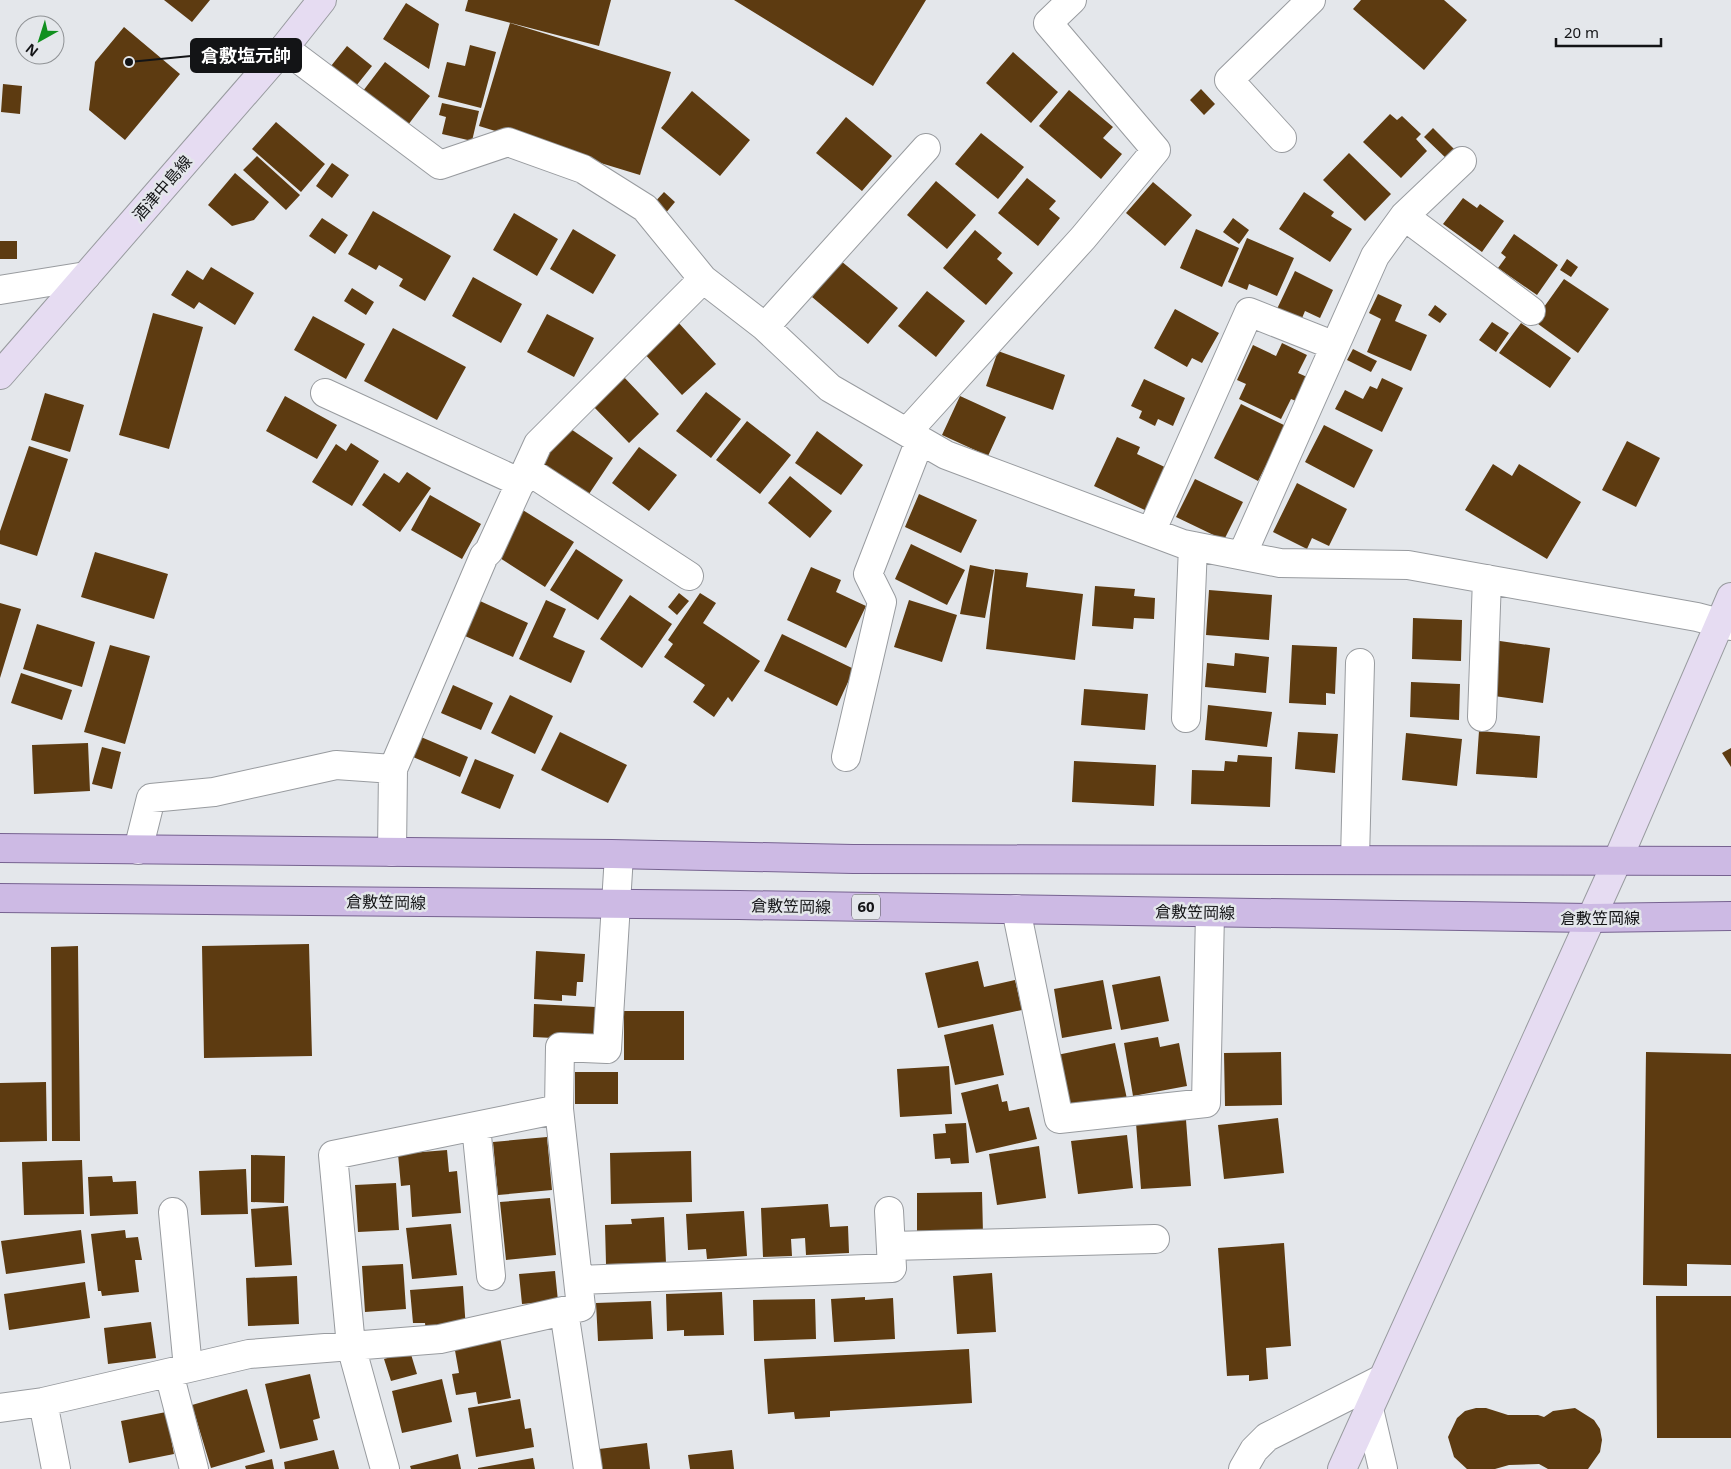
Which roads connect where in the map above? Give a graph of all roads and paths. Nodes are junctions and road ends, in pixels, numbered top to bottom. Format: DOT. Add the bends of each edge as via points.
graph roads {
  1 [pos="322,0"];
  2 [pos="1072,0"];
  3 [pos="1311,0"];
  4 [pos="284,48"];
  5 [pos="1282,138"];
  6 [pos="926,148"];
  7 [pos="1462,161"];
  8 [pos="1404,216"];
  9 [pos="86,276"];
  10 [pos="703,279"];
  11 [pos="0,290"];
  12 [pos="1531,311"];
  13 [pos="765,328"];
  14 [pos="1335,346"];
  15 [pos="0,375"];
  16 [pos="325,393"];
  17 [pos="913,436"];
  18 [pos="524,477"];
  19 [pos="1151,532"];
  20 [pos="1193,546"];
  21 [pos="1242,555"];
  22 [pos="689,576"];
  23 [pos="1487,579"];
  24 [pos="1731,597"];
  25 [pos="1725,624"];
  26 [pos="1360,663"];
  27 [pos="1482,717"];
  28 [pos="1186,718"];
  29 [pos="846,757"];
  30 [pos="393,769"];
  31 [pos="0,848"];
  32 [pos="138,850"];
  33 [pos="392,852"];
  34 [pos="619,854"];
  35 [pos="1355,859"];
  36 [pos="1618,859"];
  37 [pos="1731,861"];
  38 [pos="0,898"];
  39 [pos="616,904"];
  40 [pos="1016,909"];
  41 [pos="1210,913"];
  42 [pos="1731,916"];
  43 [pos="1590,918"];
  44 [pos="559,1109"];
  45 [pos="476,1126"];
  46 [pos="889,1211"];
  47 [pos="173,1212"];
  48 [pos="1155,1239"];
  49 [pos="891,1246"];
  50 [pos="491,1276"];
  51 [pos="578,1280"];
  52 [pos="564,1311"];
  53 [pos="351,1346"];
  54 [pos="179,1370"];
  55 [pos="1382,1379"];
  56 [pos="43,1402"];
  57 [pos="0,1408"];
  58 [pos="1369,1409"];
  59 [pos="56,1469"];
  60 [pos="194,1469"];
  61 [pos="384,1469"];
  62 [pos="588,1469"];
  63 [pos="1243,1469"];
  64 [pos="1342,1469"];
  65 [pos="1383,1469"];
  1 -- 4 [label="street, 酒津中島線"];
  2 -- 17 [label="street" via="1048,23 1156,150"];
  3 -- 5 [label="street" via="1229,80"];
  4 -- 9 [label="street, 酒津中島線"];
  4 -- 10 [label="street" via="440,165 508,142 583,169 645,208"];
  6 -- 13 [label="street"];
  7 -- 8 [label="street"];
  8 -- 12 [label="street"];
  8 -- 14 [label="street" via="1375,256"];
  9 -- 11 [label="street"];
  9 -- 15 [label="street, 酒津中島線"];
  10 -- 13 [label="street"];
  10 -- 18 [label="street" via="538,444"];
  13 -- 17 [label="street" via="830,388"];
  14 -- 19 [label="street" via="1249,312"];
  14 -- 21 [label="street"];
  16 -- 18 [label="street"];
  17 -- 19 [label="street" via="946,455"];
  17 -- 29 [label="street" via="868,574 882,602"];
  18 -- 22 [label="street"];
  18 -- 30 [label="street" via="484,556"];
  19 -- 20 [label="street"];
  20 -- 21 [label="street"];
  20 -- 28 [label="street"];
  21 -- 23 [label="street" via="1280,563 1408,565"];
  23 -- 25 [label="street"];
  23 -- 27 [label="street"];
  24 -- 25 [label="street"];
  25 -- 36 [label="street"];
  26 -- 35 [label="street"];
  30 -- 32 [label="street" via="336,765 214,792 151,798"];
  30 -- 33 [label="street"];
  31 -- 32 [label="main road"];
  32 -- 33 [label="main road"];
  33 -- 34 [label="main road"];
  34 -- 35 [label="main road" via="853,859"];
  34 -- 39 [label="street"];
  35 -- 36 [label="main road"];
  36 -- 37 [label="main road"];
  36 -- 43 [label="street"];
  38 -- 39 [label="main road, 倉敷笠岡線 / 60"];
  39 -- 40 [label="main road, 倉敷笠岡線 / 60"];
  39 -- 44 [label="street" via="607,1049 560,1047"];
  40 -- 41 [label="main road, 倉敷笠岡線 / 60"];
  40 -- 41 [label="street" via="1059,1119 1206,1103"];
  41 -- 43 [label="main road, 倉敷笠岡線 / 60"];
  42 -- 43 [label="main road, 倉敷笠岡線 / 60"];
  43 -- 55 [label="street"];
  44 -- 45 [label="street"];
  44 -- 51 [label="street"];
  45 -- 50 [label="street"];
  45 -- 53 [label="street" via="333,1155"];
  46 -- 49 [label="street"];
  47 -- 54 [label="street"];
  48 -- 49 [label="street"];
  49 -- 51 [label="street" via="892,1268"];
  51 -- 52 [label="street" via="581,1307"];
  52 -- 53 [label="street" via="440,1339"];
  52 -- 62 [label="street"];
  53 -- 54 [label="street" via="249,1354"];
  53 -- 61 [label="street"];
  54 -- 56 [label="street"];
  54 -- 60 [label="street"];
  55 -- 58 [label="street"];
  55 -- 63 [label="street" via="1268,1437 1254,1450"];
  56 -- 57 [label="street"];
  56 -- 59 [label="street"];
  58 -- 64 [label="street"];
  58 -- 65 [label="street"];
}
